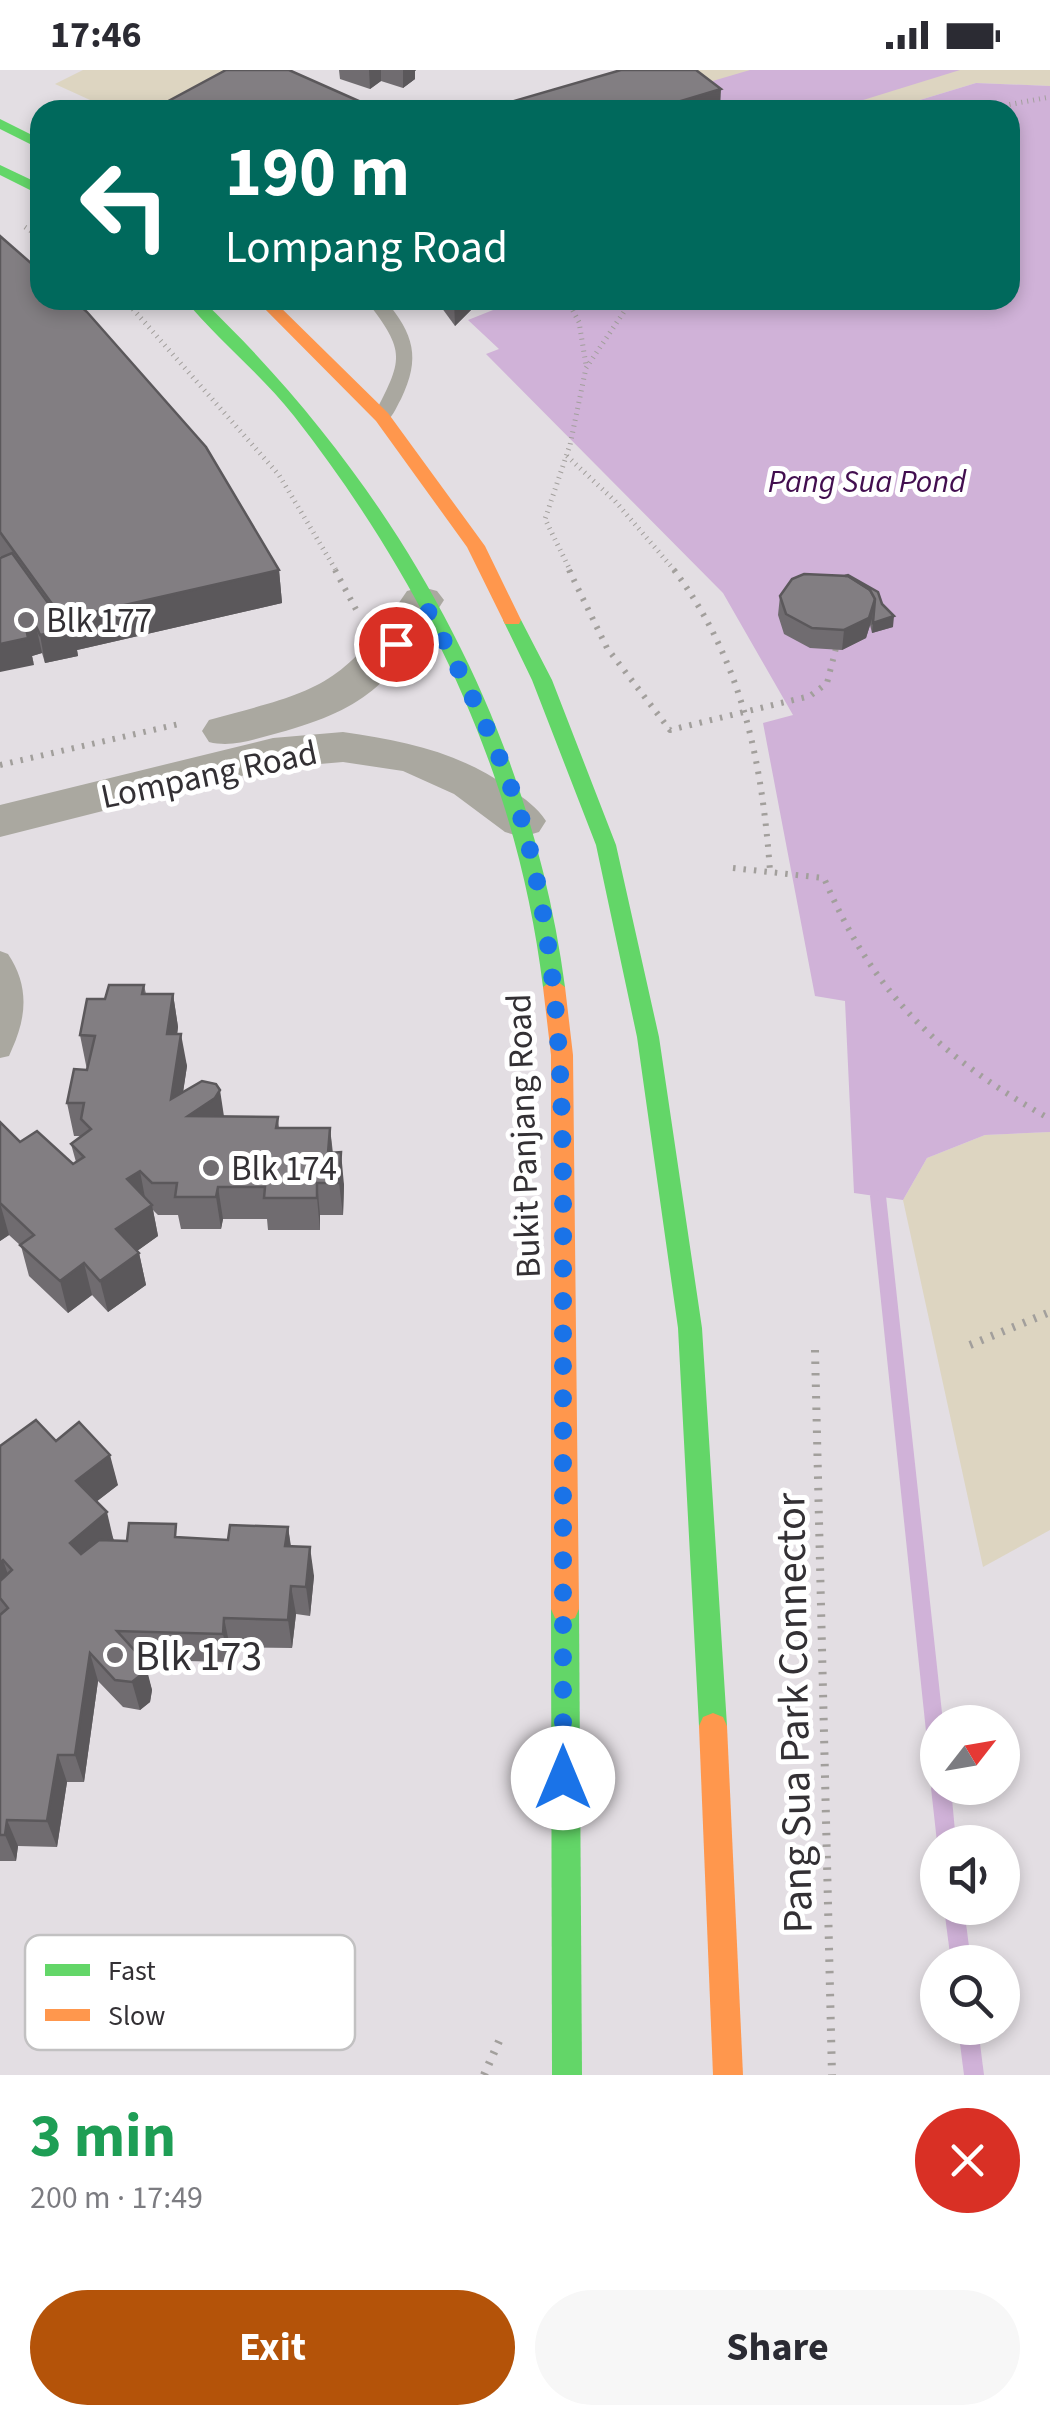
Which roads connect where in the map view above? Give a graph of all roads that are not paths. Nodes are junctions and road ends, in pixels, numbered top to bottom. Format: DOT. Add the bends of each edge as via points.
graph roads {
  1 [pos="0,123"];
  2 [pos="30,139"];
  3 [pos="0,169"];
  4 [pos="30,185"];
  5 [pos="204,310"];
  6 [pos="274,310"];
  7 [pos="385,310"];
  8 [pos="382,417"];
  9 [pos="422,600"];
  10 [pos="0,785"];
  11 [pos="0,821"];
  12 [pos="522,821"];
  13 [pos="0,960"];
  14 [pos="0,1048"];
  15 [pos="567,2075"];
  16 [pos="728,2075"];
  1 -- 2 [label="main road"];
  3 -- 4 [label="main road"];
  5 -- 9 [label="main road, Bukit Panjang Road" via="314,429 390,538"];
  6 -- 8 [label="main road"];
  7 -- 8 [label="lane" via="399,325 406,371"];
  8 -- 16 [label="main road" via="476,546 542,680 606,845 644,1018 690,1328"];
  9 -- 10 [label="street, Lompang Road" via="396,644 358,686 330,702"];
  9 -- 12 [label="main road, Bukit Panjang Road" via="474,696"];
  11 -- 12 [label="street, Lompang Road" via="272,753 343,747 412,757 471,783"];
  12 -- 15 [label="main road, Bukit Panjang Road" via="547,928 562,1055"];
  13 -- 14 [label="lane" via="14,983"];
}
